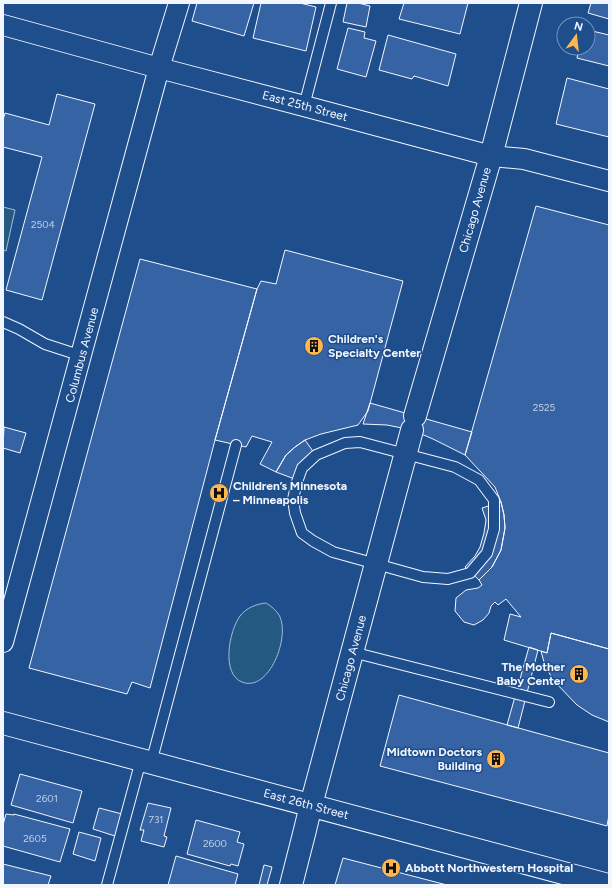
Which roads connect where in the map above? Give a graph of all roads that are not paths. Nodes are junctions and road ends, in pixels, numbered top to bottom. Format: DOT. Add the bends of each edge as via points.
graph roads {
  1 [pos="179,3"];
  2 [pos="331,3"];
  3 [pos="531,3"];
  4 [pos="3,25"];
  5 [pos="159,68"];
  6 [pos="304,106"];
  7 [pos="491,156"];
  8 [pos="609,181"];
  9 [pos="3,322"];
  10 [pos="82,356"];
  11 [pos="236,445"];
  12 [pos="405,453"];
  13 [pos="376,564"];
  14 [pos="3,642"];
  15 [pos="352,652"];
  16 [pos="549,702"];
  17 [pos="3,723"];
  18 [pos="146,761"];
  19 [pos="311,805"];
  20 [pos="107,885"];
  21 [pos="291,885"];
  22 [pos="608,885"];
  1 -- 5 [label="street, Columbus Avenue"];
  2 -- 6 [label="lane"];
  3 -- 7 [label="street, Chicago Avenue"];
  4 -- 5 [label="street, East 25th Street"];
  5 -- 6 [label="street, East 25th Street"];
  5 -- 10 [label="street, Columbus Avenue"];
  6 -- 7 [label="street, East 25th Street"];
  7 -- 8 [label="street, East 25th Street" via="524,159"];
  7 -- 12 [label="street, Chicago Avenue"];
  9 -- 10 [label="lane" via="45,344"];
  10 -- 14 [label="street, Columbus Avenue"];
  11 -- 18 [label="lane"];
  12 -- 13 [label="street, Chicago Avenue"];
  12 -- 13 [label="lane" via="360,442 345,443 316,455 302,468 297,482 293,499 302,533 333,552"];
  12 -- 13 [label="lane" via="455,467 479,480 494,500 494,529 487,553 470,573 448,579 424,577"];
  13 -- 15 [label="street, Chicago Avenue"];
  15 -- 16 [label="lane"];
  15 -- 19 [label="street, Chicago Avenue"];
  17 -- 18 [label="street, East 26th Street"];
  18 -- 19 [label="street, East 26th Street"];
  18 -- 20 [label="lane"];
  19 -- 21 [label="street, Chicago Avenue"];
  19 -- 22 [label="street, East 26th Street"];
}
